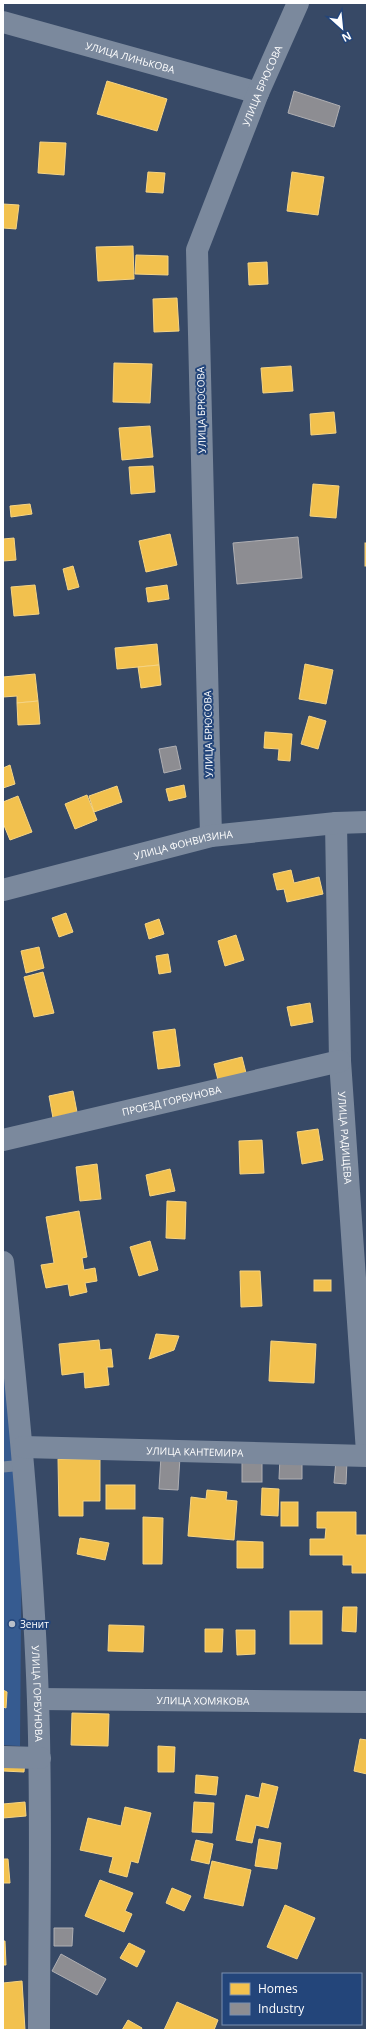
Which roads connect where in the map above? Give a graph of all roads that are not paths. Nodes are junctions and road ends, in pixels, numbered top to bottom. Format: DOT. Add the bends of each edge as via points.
graph roads {
  1 [pos="298,3"];
  2 [pos="3,22"];
  3 [pos="258,93"];
  4 [pos="367,822"];
  5 [pos="336,823"];
  6 [pos="211,836"];
  7 [pos="3,890"];
  8 [pos="340,1061"];
  9 [pos="3,1140"];
  10 [pos="3,1262"];
  11 [pos="367,1452"];
  12 [pos="367,1456"];
  13 [pos="16,1460"];
  14 [pos="38,1699"];
  15 [pos="367,1702"];
  16 [pos="3,1757"];
  17 [pos="40,1758"];
  18 [pos="39,2030"];
  1 -- 3 [label="street, УЛИЦА БРЮСОВА"];
  2 -- 3 [label="street, УЛИЦА ЛИНЬКОВА"];
  3 -- 6 [label="street, УЛИЦА БРЮСОВА" via="197,250"];
  4 -- 5 [label="street, УЛИЦА ФОНВИЗИНА"];
  5 -- 6 [label="street, УЛИЦА ФОНВИЗИНА"];
  5 -- 8 [label="street, УЛИЦА РАДИЩЕВА"];
  6 -- 7 [label="street, УЛИЦА ФОНВИЗИНА"];
  8 -- 9 [label="street, ПРОЕЗД ГОРБУНОВА"];
  8 -- 11 [label="street, УЛИЦА РАДИЩЕВА"];
  10 -- 13 [label="street, УЛИЦА ГОРБУНОВА"];
  12 -- 13 [label="street, УЛИЦА КАНТЕМИРА"];
  13 -- 14 [label="street, УЛИЦА ГОРБУНОВА"];
  14 -- 15 [label="street, УЛИЦА ХОМЯКОВА"];
  14 -- 17 [label="street, УЛИЦА ГОРБУНОВА"];
  16 -- 17 [label="street"];
  17 -- 18 [label="street, УЛИЦА ГОРБУНОВА"];
}
